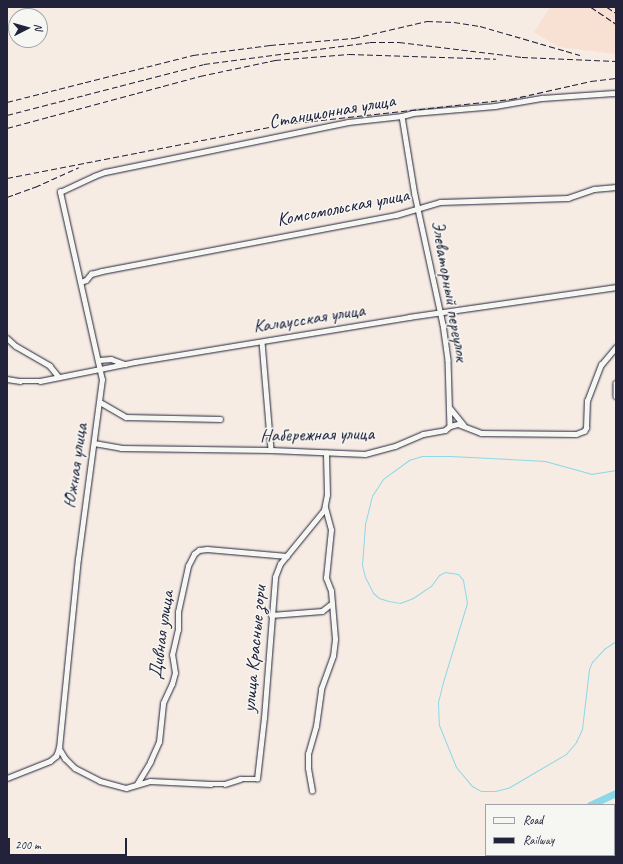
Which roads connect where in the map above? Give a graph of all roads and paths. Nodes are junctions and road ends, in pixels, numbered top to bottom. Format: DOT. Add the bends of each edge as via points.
graph roads {
  1 [pos="616,93"];
  2 [pos="402,116"];
  3 [pos="616,187"];
  4 [pos="60,192"];
  5 [pos="418,208"];
  6 [pos="80,282"];
  7 [pos="616,287"];
  8 [pos="441,314"];
  9 [pos="7,338"];
  10 [pos="262,342"];
  11 [pos="616,347"];
  12 [pos="99,360"];
  13 [pos="126,364"];
  14 [pos="101,370"];
  15 [pos="7,378"];
  16 [pos="59,378"];
  17 [pos="616,384"];
  18 [pos="616,396"];
  19 [pos="100,402"];
  20 [pos="450,408"];
  21 [pos="220,419"];
  22 [pos="450,426"];
  23 [pos="466,427"];
  24 [pos="94,443"];
  25 [pos="271,450"];
  26 [pos="326,453"];
  27 [pos="325,508"];
  28 [pos="274,555"];
  29 [pos="287,556"];
  30 [pos="280,564"];
  31 [pos="331,604"];
  32 [pos="271,615"];
  33 [pos="59,748"];
  34 [pos="7,778"];
  35 [pos="136,784"];
  36 [pos="312,792"];
  1 -- 2 [label="street, Станционная улица" via="542,98"];
  2 -- 4 [label="street, Станционная улица" via="348,122 105,172"];
  2 -- 5 [label="street, Элеваторный переулок"];
  3 -- 5 [label="street, Комсомольская улица" via="594,189 568,198 450,200"];
  4 -- 6 [label="street, Южная улица"];
  5 -- 6 [label="street, Комсомольская улица" via="396,215 102,271 91,274"];
  5 -- 8 [label="street, Элеваторный переулок"];
  6 -- 12 [label="street, Южная улица"];
  7 -- 8 [label="street, Калаусская улица"];
  8 -- 10 [label="street, Калаусская улица"];
  8 -- 20 [label="street, Элеваторный переулок" via="448,360"];
  9 -- 16 [label="street" via="50,366"];
  10 -- 13 [label="street, Калаусская улица"];
  10 -- 25 [label="street"];
  11 -- 23 [label="street, Набережная улица" via="601,366 587,401 587,425 581,433 481,433"];
  12 -- 13 [label="street" via="111,359"];
  12 -- 14 [label="street, Южная улица"];
  13 -- 14 [label="street, Калаусская улица"];
  14 -- 16 [label="street, Калаусская улица"];
  14 -- 19 [label="street, Южная улица"];
  15 -- 16 [label="street, Калаусская улица" via="30,382"];
  17 -- 18 [label="street"];
  19 -- 21 [label="street" via="126,417"];
  19 -- 24 [label="street, Южная улица"];
  20 -- 22 [label="street, Элеваторный переулок"];
  20 -- 23 [label="street"];
  22 -- 23 [label="street, Набережная улица" via="458,424"];
  22 -- 26 [label="street, Набережная улица" via="445,430 423,434 379,452"];
  24 -- 25 [label="street, Набережная улица" via="121,448"];
  24 -- 33 [label="street, Южная улица" via="78,559"];
  25 -- 26 [label="street, Набережная улица"];
  26 -- 27 [label="street"];
  27 -- 29 [label="street, улица Красные зори"];
  27 -- 31 [label="street" via="331,530 326,578 331,591"];
  28 -- 29 [label="street, Дивная улица"];
  28 -- 30 [label="street"];
  28 -- 35 [label="street, Дивная улица" via="207,549 194,554 188,566 178,612 178,630 172,656 175,673 163,703 159,742"];
  29 -- 30 [label="street, улица Красные зори"];
  30 -- 32 [label="street, улица Красные зори" via="274,582"];
  31 -- 32 [label="street" via="322,611"];
  31 -- 36 [label="street" via="335,644 323,683 316,726 308,754"];
  32 -- 35 [label="street, улица Красные зори" via="257,779 240,779 225,784 150,781"];
  33 -- 34 [label="street" via="56,756 50,761"];
  33 -- 35 [label="street" via="70,765 96,779 126,788"];
}
